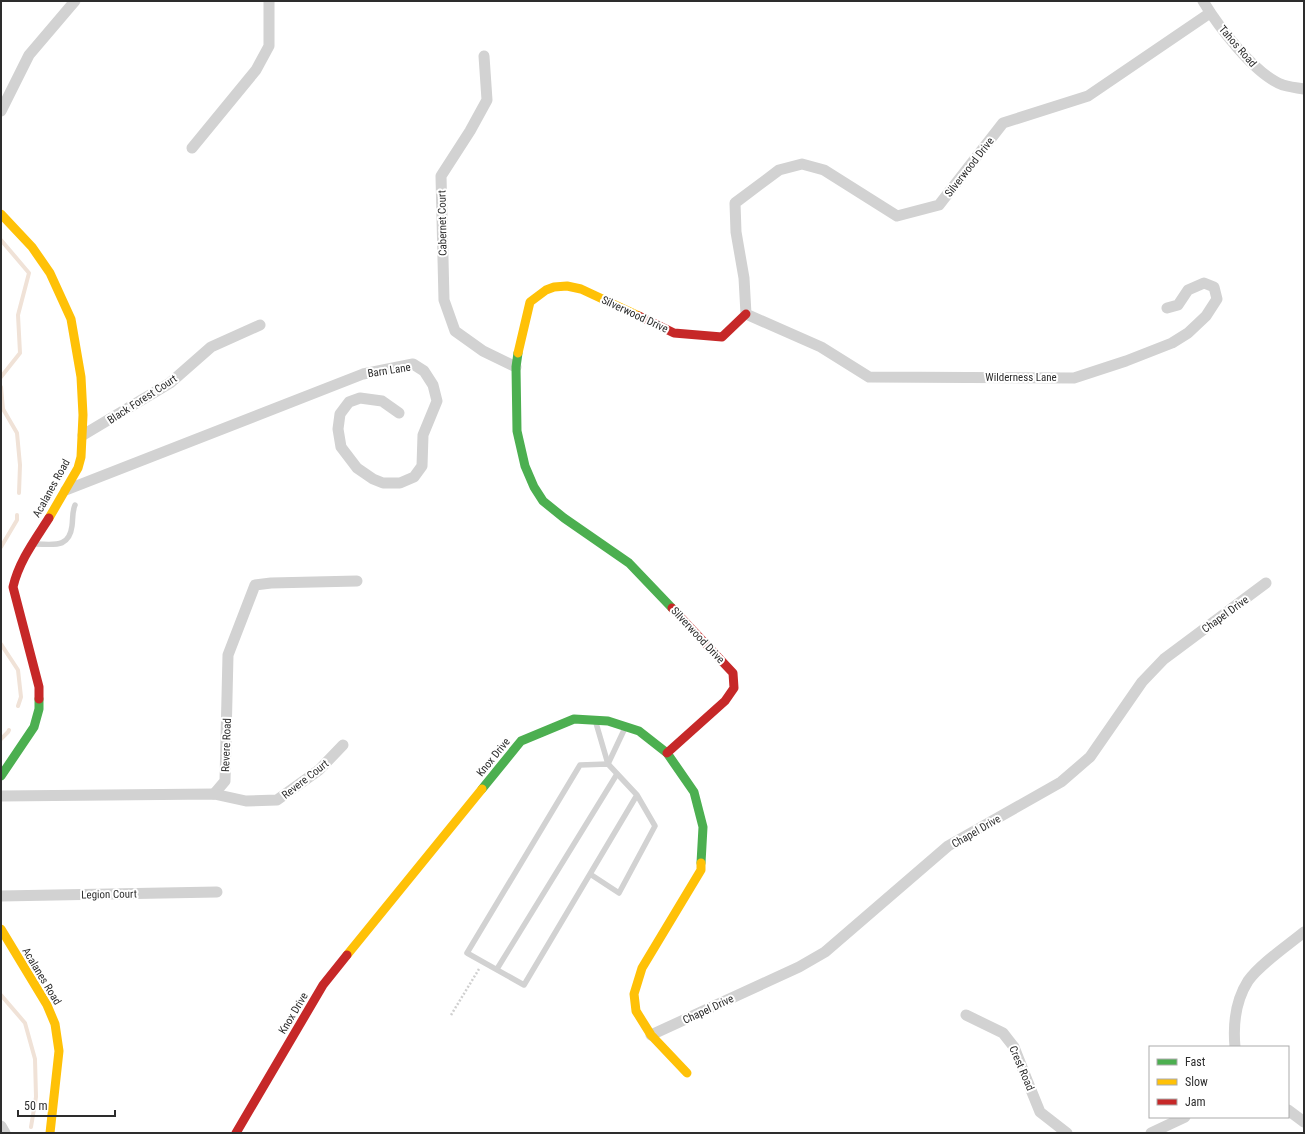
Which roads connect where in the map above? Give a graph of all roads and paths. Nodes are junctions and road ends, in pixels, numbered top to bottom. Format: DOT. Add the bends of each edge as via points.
graph roads {
  1 [pos="75,1"];
  2 [pos="269,1"];
  3 [pos="1203,1"];
  4 [pos="1210,13"];
  5 [pos="484,56"];
  6 [pos="1304,89"];
  7 [pos="1,111"];
  8 [pos="192,148"];
  9 [pos="1,214"];
  10 [pos="1167,308"];
  11 [pos="746,314"];
  12 [pos="260,325"];
  13 [pos="516,366"];
  14 [pos="399,413"];
  15 [pos="83,435"];
  16 [pos="66,490"];
  17 [pos="75,504"];
  18 [pos="33,544"];
  19 [pos="357,580"];
  20 [pos="1266,584"];
  21 [pos="595,720"];
  22 [pos="626,727"];
  23 [pos="344,745"];
  24 [pos="667,753"];
  25 [pos="608,764"];
  26 [pos="617,774"];
  27 [pos="1,776"];
  28 [pos="214,794"];
  29 [pos="637,795"];
  30 [pos="1,796"];
  31 [pos="590,874"];
  32 [pos="217,892"];
  33 [pos="1,896"];
  34 [pos="1,929"];
  35 [pos="1304,932"];
  36 [pos="483,962"];
  37 [pos="497,970"];
  38 [pos="451,1015"];
  39 [pos="966,1016"];
  40 [pos="651,1035"];
  41 [pos="1235,1046"];
  42 [pos="687,1073"];
  43 [pos="1289,1111"];
  44 [pos="1183,1118"];
  45 [pos="1304,1122"];
  46 [pos="1,1126"];
  47 [pos="5,1133"];
  48 [pos="50,1133"];
  49 [pos="236,1133"];
  50 [pos="1068,1133"];
  51 [pos="1151,1133"];
  1 -- 7 [label="street" via="30,55"];
  2 -- 8 [label="street" via="269,46 256,70"];
  3 -- 4 [label="street, Tahos Road"];
  4 -- 6 [label="street, Tahos Road" via="1247,59 1264,74 1282,84"];
  4 -- 11 [label="street, Silverwood Drive" via="1088,96 1003,123 940,205 897,216 824,170 802,164 779,170 735,203"];
  5 -- 13 [label="street, Cabernet Court" via="487,100 441,176 444,300 455,331 483,351"];
  9 -- 15 [label="street, Acalanes Road" via="32,247 50,273 70,319 81,377"];
  10 -- 11 [label="street, Wilderness Lane" via="1178,305 1188,290 1204,283 1214,287 1217,299 1206,316 1188,333 1172,343 1074,378 869,377 821,347"];
  11 -- 13 [label="street, Silverwood Drive" via="722,336 674,333 581,289 554,287 530,302"];
  12 -- 15 [label="street, Black Forest Court" via="211,347 170,383"];
  13 -- 24 [label="street, Silverwood Drive" via="517,431 525,466 543,502 630,563 733,673 734,688 725,701"];
  14 -- 16 [label="street, Barn Lane" via="382,400 360,398 349,402 340,414 338,429 341,447 357,468 383,483 400,483 414,477 422,466 423,435 437,401 433,385 424,371 413,364 363,374"];
  15 -- 16 [label="street, Acalanes Road" via="78,468"];
  16 -- 18 [label="street, Acalanes Road"];
  17 -- 18 [label="lane" via="72,527 66,541 58,544"];
  18 -- 27 [label="street, Acalanes Road" via="22,561 13,587 39,687 39,709 34,727"];
  19 -- 28 [label="street, Revere Road" via="255,585 228,654 225,781"];
  20 -- 40 [label="street, Chapel Drive" via="1164,659 1142,682 1090,757 1061,782 948,846 825,952 799,967"];
  21 -- 22 [label="street, Knox Drive"];
  21 -- 25 [label="lane"];
  21 -- 49 [label="street, Knox Drive" via="574,719 521,740 323,985"];
  22 -- 24 [label="street, Knox Drive" via="639,731"];
  22 -- 25 [label="lane"];
  23 -- 28 [label="street, Revere Court" via="319,770 277,800 246,801"];
  24 -- 40 [label="street, Knox Drive" via="694,792 703,827 701,870 642,968 634,994 636,1011"];
  25 -- 26 [label="lane"];
  25 -- 36 [label="lane" via="580,765 467,953"];
  26 -- 29 [label="lane"];
  26 -- 37 [label="lane"];
  28 -- 30 [label="street"];
  29 -- 31 [label="lane"];
  29 -- 31 [label="lane" via="656,826 619,893"];
  31 -- 37 [label="lane" via="524,985"];
  32 -- 33 [label="street, Legion Court"];
  34 -- 48 [label="street, Acalanes Road" via="47,1005 55,1024 59,1051"];
  35 -- 41 [label="street" via="1266,963 1249,981 1239,1001 1234,1034"];
  36 -- 37 [label="lane"];
  36 -- 38 [label="path"];
  39 -- 50 [label="street, Crest Road" via="1004,1033 1014,1047 1040,1112"];
  40 -- 42 [label="street"];
  43 -- 45 [label="street"];
  44 -- 51 [label="street"];
  46 -- 47 [label="street"];
}
